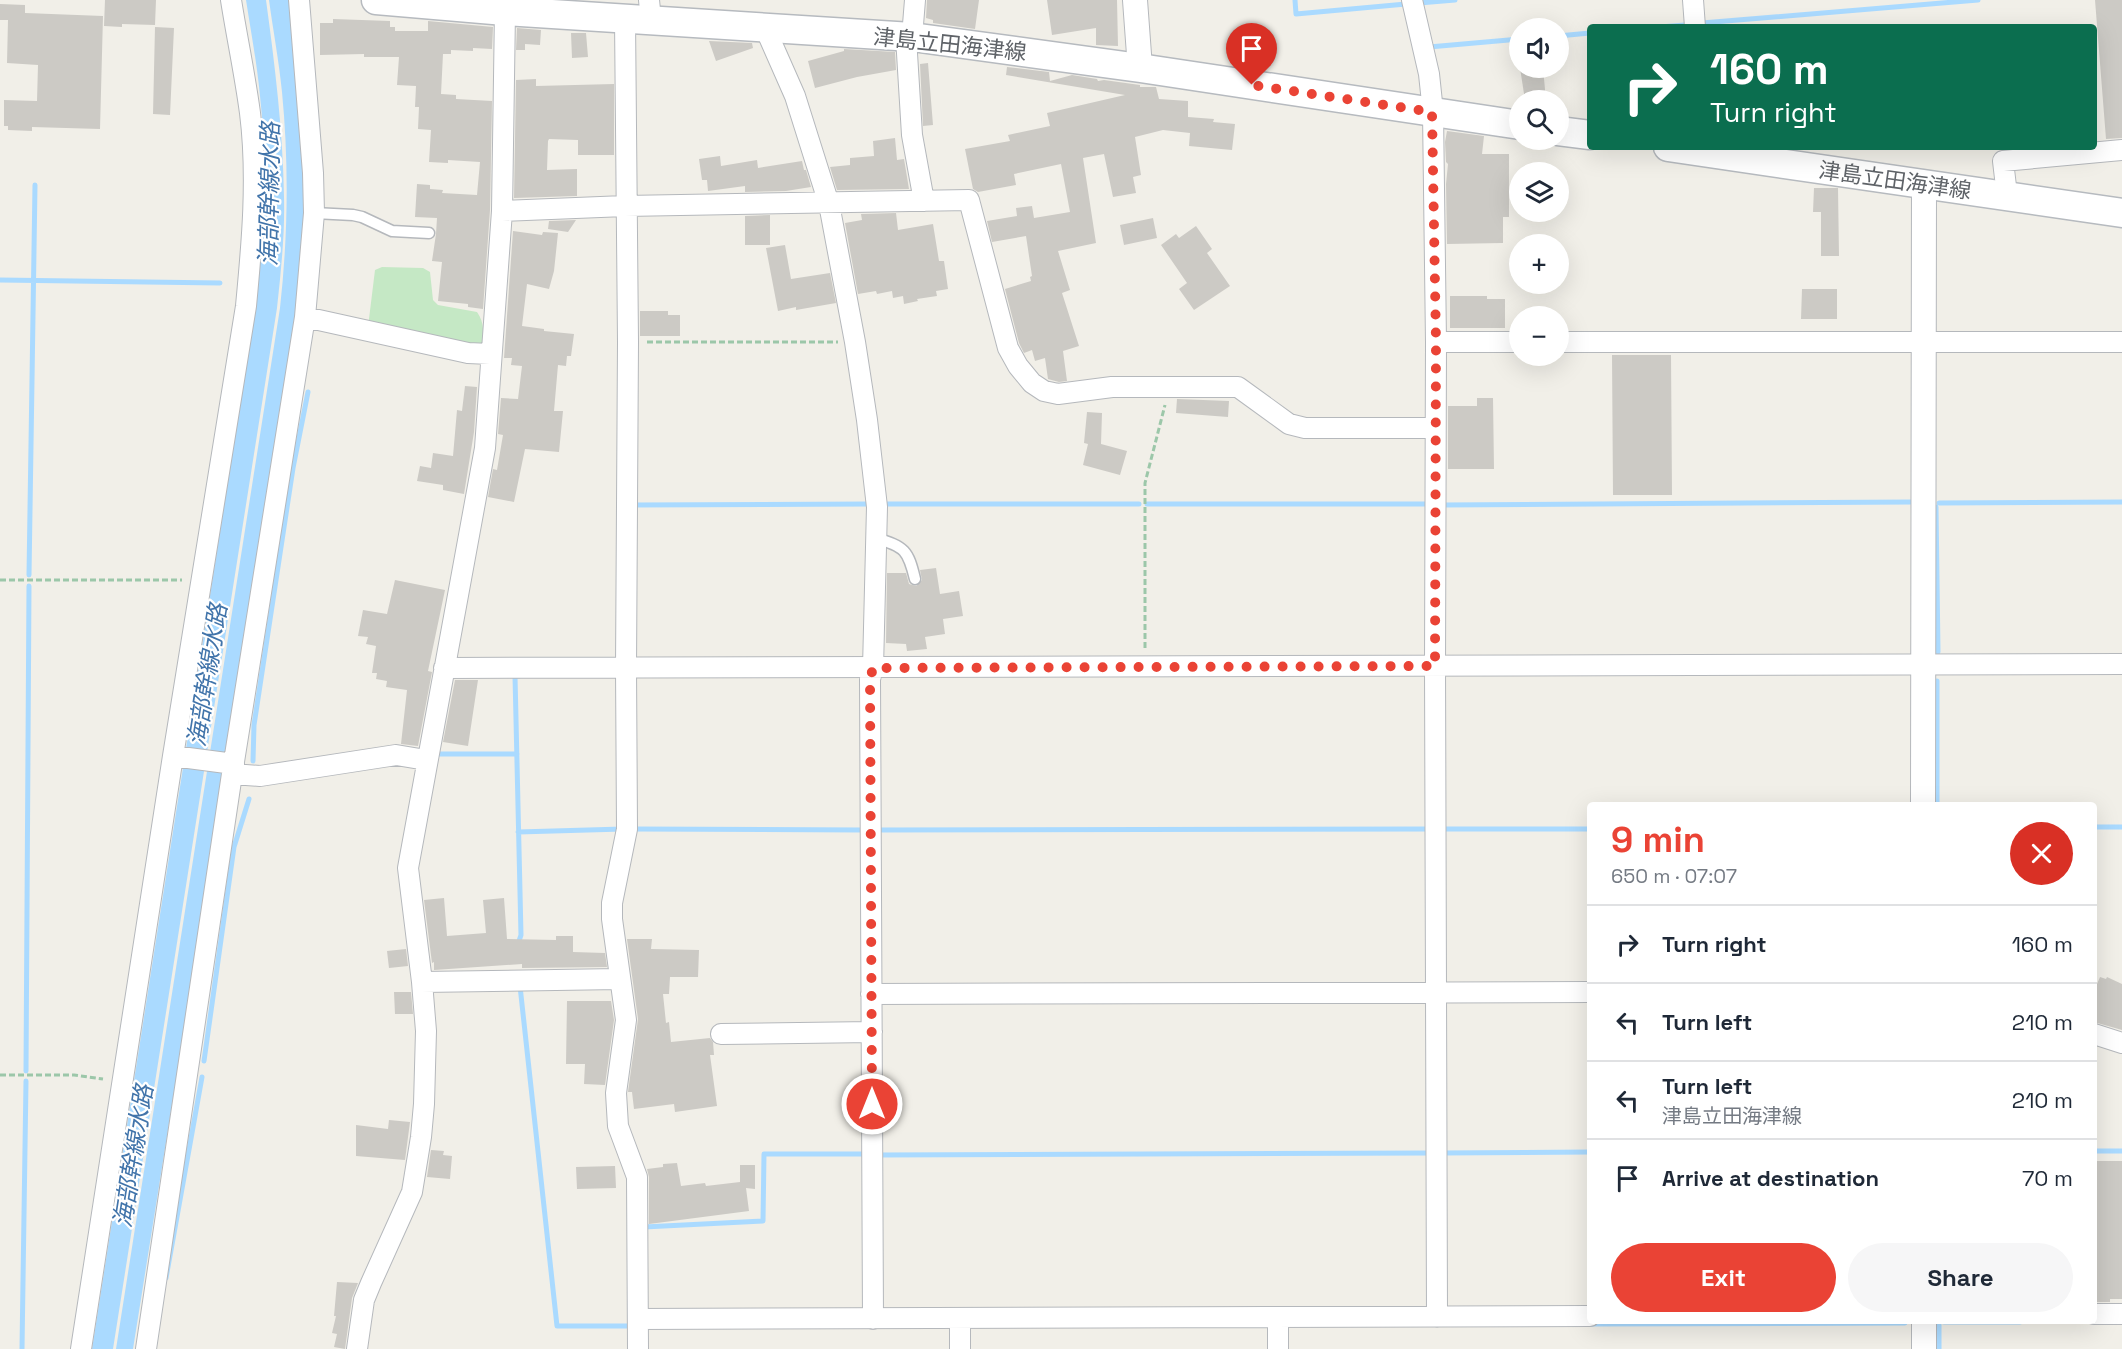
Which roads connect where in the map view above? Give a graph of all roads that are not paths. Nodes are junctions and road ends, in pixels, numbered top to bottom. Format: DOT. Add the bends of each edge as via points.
graph roads {
  1 [pos="231,0"];
  2 [pos="298,0"];
  3 [pos="375,0"];
  4 [pos="915,0"];
  5 [pos="1135,0"];
  6 [pos="1412,0"];
  7 [pos="1693,0"];
  8 [pos="502,7"];
  9 [pos="641,13"];
  10 [pos="1695,24"];
  11 [pos="765,28"];
  12 [pos="909,37"];
  13 [pos="1140,68"];
  14 [pos="1432,112"];
  15 [pos="1509,123"];
  16 [pos="1569,132"];
  17 [pos="1587,135"];
  18 [pos="1704,150"];
  19 [pos="2122,150"];
  20 [pos="1924,184"];
  21 [pos="2007,195"];
  22 [pos="924,201"];
  23 [pos="829,204"];
  24 [pos="625,206"];
  25 [pos="502,211"];
  26 [pos="314,213"];
  27 [pos="2122,213"];
  28 [pos="429,233"];
  29 [pos="305,317"];
  30 [pos="1436,342"];
  31 [pos="1509,342"];
  32 [pos="1569,342"];
  33 [pos="1923,342"];
  34 [pos="2122,342"];
  35 [pos="490,354"];
  36 [pos="1434,428"];
  37 [pos="876,538"];
  38 [pos="915,579"];
  39 [pos="2122,664"];
  40 [pos="1923,665"];
  41 [pos="1435,666"];
  42 [pos="444,668"];
  43 [pos="626,668"];
  44 [pos="873,668"];
  45 [pos="177,756"];
  46 [pos="426,759"];
  47 [pos="232,767"];
  48 [pos="1923,802"];
  49 [pos="619,979"];
  50 [pos="422,982"];
  51 [pos="1437,991"];
  52 [pos="1587,992"];
  53 [pos="871,994"];
  54 [pos="872,1032"];
  55 [pos="721,1034"];
  56 [pos="2097,1035"];
  57 [pos="2122,1043"];
  58 [pos="2097,1314"];
  59 [pos="2122,1314"];
  60 [pos="1587,1316"];
  61 [pos="1278,1317"];
  62 [pos="1437,1317"];
  63 [pos="960,1318"];
  64 [pos="638,1319"];
  65 [pos="873,1319"];
  66 [pos="1924,1324"];
  67 [pos="81,1349"];
  68 [pos="146,1349"];
  69 [pos="357,1349"];
  70 [pos="638,1349"];
  71 [pos="960,1349"];
  72 [pos="1278,1349"];
  73 [pos="1924,1349"];
  1 -- 45 [label="street" via="250,114 252,241 246,306"];
  2 -- 26 [label="street"];
  3 -- 8 [label="main road, 津島立田海津線"];
  4 -- 12 [label="street"];
  5 -- 13 [label="street"];
  6 -- 14 [label="street" via="1429,74"];
  7 -- 10 [label="street"];
  8 -- 9 [label="main road, 津島立田海津線"];
  8 -- 25 [label="street"];
  9 -- 11 [label="main road, 津島立田海津線"];
  9 -- 24 [label="street"];
  11 -- 12 [label="main road, 津島立田海津線"];
  11 -- 23 [label="street" via="795,96"];
  12 -- 13 [label="main road, 津島立田海津線"];
  12 -- 22 [label="street" via="912,135"];
  13 -- 14 [label="main road, 津島立田海津線"];
  14 -- 15 [label="main road, 津島立田海津線"];
  14 -- 30 [label="street"];
  16 -- 17 [label="main road"];
  18 -- 20 [label="main road, 津島立田海津線"];
  19 -- 21 [label="street" via="2002,161"];
  20 -- 21 [label="main road, 津島立田海津線"];
  20 -- 33 [label="street"];
  21 -- 27 [label="main road, 津島立田海津線"];
  22 -- 23 [label="street"];
  22 -- 36 [label="street" via="969,200 1008,348 1032,383 1044,391 1058,394 1112,387 1238,387 1289,424 1305,428"];
  23 -- 24 [label="street"];
  23 -- 37 [label="street" via="869,430 877,507"];
  24 -- 25 [label="street"];
  24 -- 43 [label="street"];
  25 -- 35 [label="street"];
  26 -- 28 [label="lane" via="362,217 392,231"];
  26 -- 29 [label="street"];
  29 -- 35 [label="street" via="468,353"];
  29 -- 47 [label="street"];
  30 -- 31 [label="street"];
  30 -- 36 [label="street"];
  32 -- 33 [label="street"];
  33 -- 34 [label="street"];
  33 -- 40 [label="street"];
  35 -- 42 [label="street" via="485,448"];
  36 -- 41 [label="street"];
  37 -- 38 [label="lane" via="905,552"];
  37 -- 44 [label="street"];
  39 -- 40 [label="street"];
  40 -- 41 [label="street"];
  40 -- 48 [label="street"];
  41 -- 44 [label="street"];
  41 -- 51 [label="street"];
  42 -- 43 [label="street"];
  42 -- 46 [label="street"];
  43 -- 44 [label="street"];
  43 -- 49 [label="street" via="627,829 612,903"];
  44 -- 53 [label="street"];
  45 -- 47 [label="street"];
  45 -- 67 [label="street"];
  46 -- 47 [label="street" via="396,755 260,776"];
  46 -- 50 [label="street" via="408,868"];
  47 -- 68 [label="street"];
  49 -- 50 [label="street"];
  49 -- 64 [label="street" via="626,1020 616,1093 618,1125 637,1177"];
  50 -- 69 [label="street" via="426,1031 424,1104 412,1192 364,1300"];
  51 -- 52 [label="street"];
  51 -- 53 [label="street"];
  51 -- 62 [label="street"];
  53 -- 54 [label="street"];
  54 -- 55 [label="street"];
  54 -- 65 [label="street"];
  56 -- 57 [label="street"];
  58 -- 59 [label="street"];
  60 -- 62 [label="street"];
  61 -- 62 [label="street"];
  61 -- 63 [label="street"];
  61 -- 72 [label="street"];
  63 -- 65 [label="street"];
  63 -- 71 [label="street"];
  64 -- 65 [label="street"];
  64 -- 70 [label="street"];
  66 -- 73 [label="street"];
}
